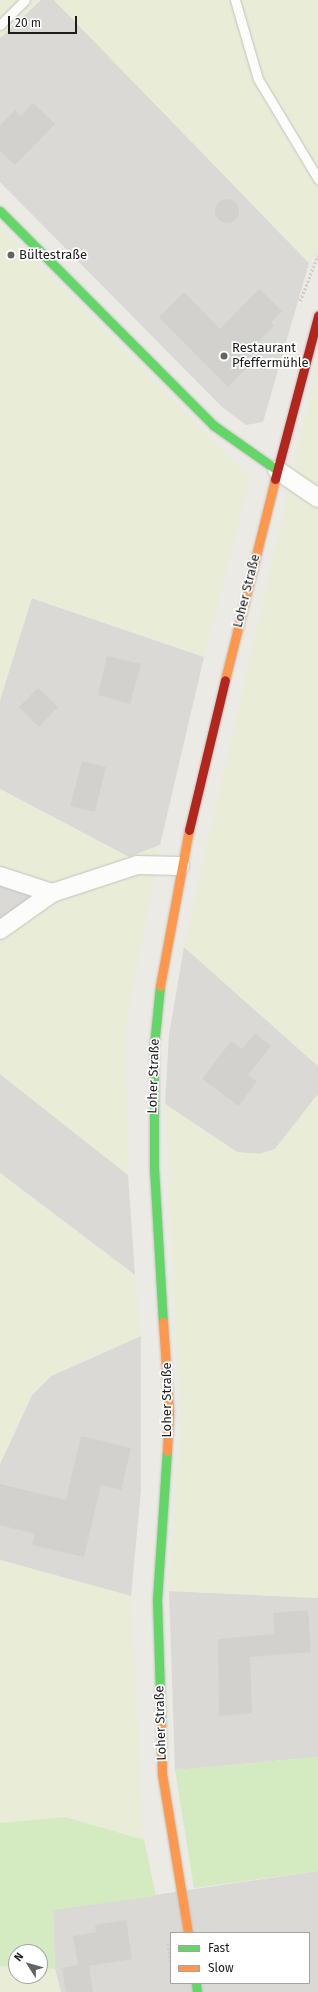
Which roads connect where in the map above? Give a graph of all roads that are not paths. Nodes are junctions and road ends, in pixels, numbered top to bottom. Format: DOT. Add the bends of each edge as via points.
graph roads {
  1 [pos="25,0"];
  2 [pos="235,0"];
  3 [pos="0,25"];
  4 [pos="318,179"];
  5 [pos="0,211"];
  6 [pos="318,316"];
  7 [pos="277,470"];
  8 [pos="318,498"];
  9 [pos="180,866"];
  10 [pos="0,876"];
  11 [pos="52,893"];
  12 [pos="0,930"];
  13 [pos="188,1932"];
  1 -- 3 [label="lane"];
  2 -- 4 [label="lane" via="258,79"];
  5 -- 7 [label="street" via="213,424"];
  6 -- 7 [label="street, Loher Straße"];
  7 -- 8 [label="street"];
  7 -- 9 [label="street, Loher Straße"];
  9 -- 11 [label="street" via="137,865"];
  9 -- 13 [label="street, Loher Straße" via="162,969 152,1101 169,1412 157,1600 162,1774"];
  10 -- 11 [label="street"];
  11 -- 12 [label="street"];
}
